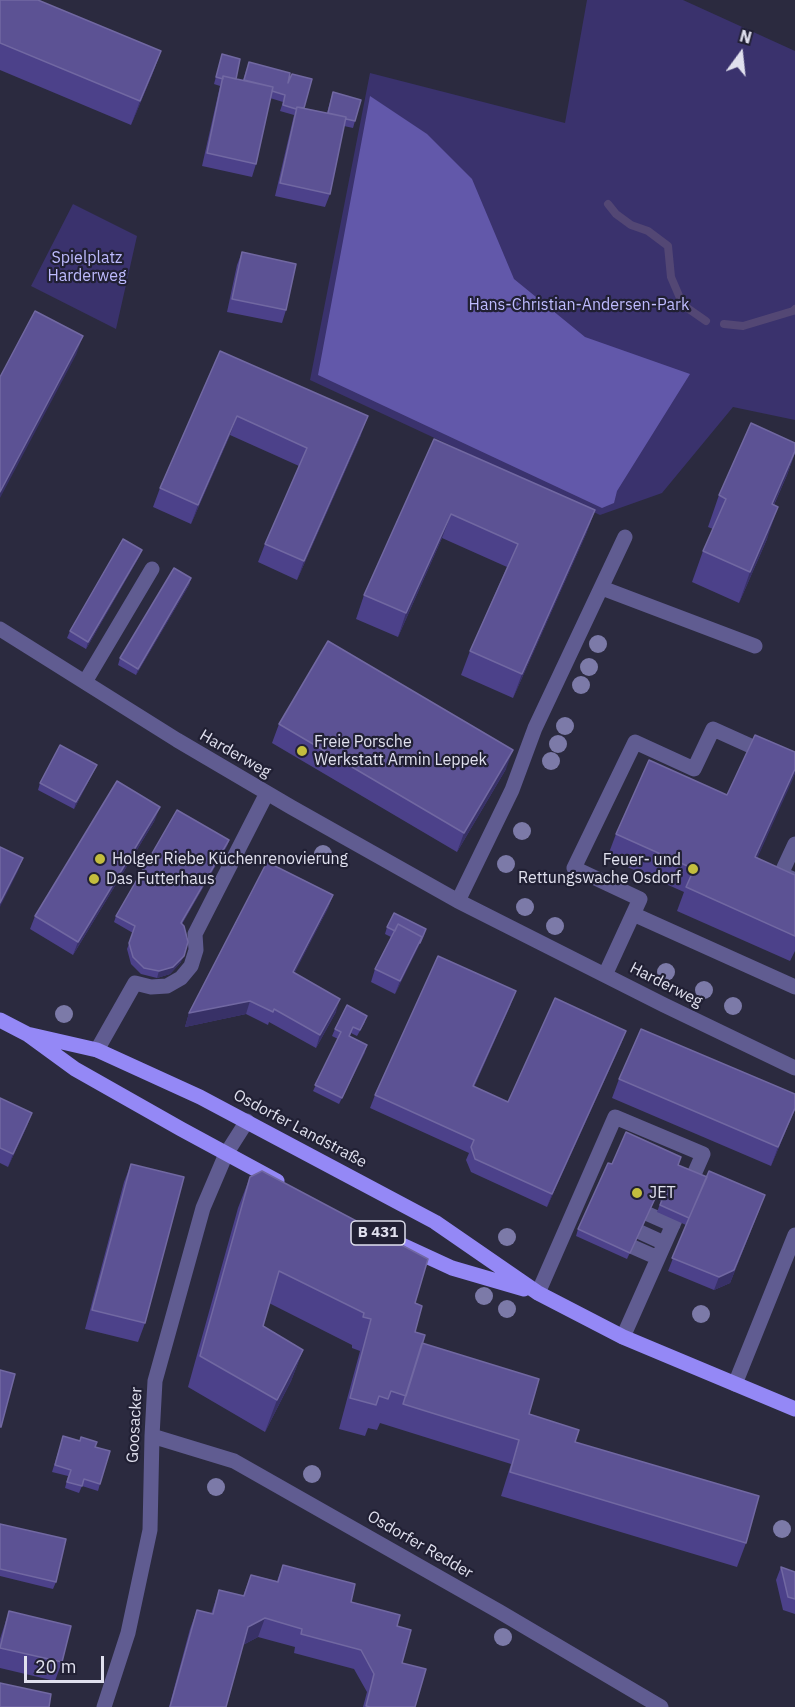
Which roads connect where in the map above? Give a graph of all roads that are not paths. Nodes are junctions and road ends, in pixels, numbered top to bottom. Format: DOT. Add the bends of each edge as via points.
graph roads {
  1 [pos="625,537"];
  2 [pos="152,569"];
  3 [pos="602,588"];
  4 [pos="0,629"];
  5 [pos="755,646"];
  6 [pos="85,682"];
  7 [pos="795,766"];
  8 [pos="267,793"];
  9 [pos="795,844"];
  10 [pos="795,880"];
  11 [pos="458,901"];
  12 [pos="633,914"];
  13 [pos="605,975"];
  14 [pos="795,987"];
  15 [pos="0,1020"];
  16 [pos="27,1034"];
  17 [pos="96,1050"];
  18 [pos="795,1068"];
  19 [pos="247,1121"];
  20 [pos="226,1154"];
  21 [pos="692,1179"];
  22 [pos="287,1186"];
  23 [pos="648,1214"];
  24 [pos="640,1232"];
  25 [pos="378,1233"];
  26 [pos="795,1235"];
  27 [pos="664,1243"];
  28 [pos="633,1247"];
  29 [pos="658,1258"];
  30 [pos="538,1293"];
  31 [pos="623,1337"];
  32 [pos="735,1384"];
  33 [pos="795,1409"];
  34 [pos="152,1436"];
  35 [pos="104,1707"];
  36 [pos="661,1707"];
  1 -- 3 [label="street"];
  2 -- 6 [label="street"];
  3 -- 5 [label="street"];
  3 -- 11 [label="street"];
  4 -- 6 [label="street, Harderweg"];
  6 -- 8 [label="street, Harderweg"];
  7 -- 12 [label="street" via="713,729 694,769 635,742 574,868 640,899"];
  8 -- 11 [label="street, Harderweg"];
  8 -- 17 [label="street" via="195,934 191,966 167,986 135,983"];
  9 -- 10 [label="street" via="782,874"];
  11 -- 13 [label="street, Harderweg"];
  12 -- 13 [label="street"];
  12 -- 14 [label="street"];
  13 -- 18 [label="street, Harderweg"];
  15 -- 16 [label="main road, Osdorfer Landstraße / B 431"];
  16 -- 17 [label="main road, Osdorfer Landstraße / B 431"];
  16 -- 20 [label="main road, Osdorfer Landstraße / B 431" via="75,1069"];
  17 -- 19 [label="main road, Osdorfer Landstraße / B 431"];
  19 -- 20 [label="street, Goosacker"];
  19 -- 30 [label="main road, Osdorfer Landstraße / B 431" via="435,1222"];
  20 -- 22 [label="main road, Osdorfer Landstraße / B 431"];
  20 -- 34 [label="street, Goosacker" via="203,1208 155,1381"];
  21 -- 30 [label="street" via="703,1154 615,1117 579,1215"];
  23 -- 27 [label="street" via="674,1223"];
  24 -- 27 [label="street"];
  25 -- 30 [label="main road, Osdorfer Landstraße / B 431" via="452,1268"];
  26 -- 32 [label="street"];
  27 -- 29 [label="street"];
  28 -- 29 [label="street"];
  29 -- 31 [label="street"];
  30 -- 31 [label="main road, Osdorfer Landstraße / B 431"];
  31 -- 32 [label="main road, Osdorfer Landstraße / B 431"];
  32 -- 33 [label="main road, Osdorfer Landstraße / B 431"];
  34 -- 35 [label="street, Goosacker" via="150,1530 128,1633"];
  34 -- 36 [label="street, Osdorfer Redder" via="234,1461"];
}
